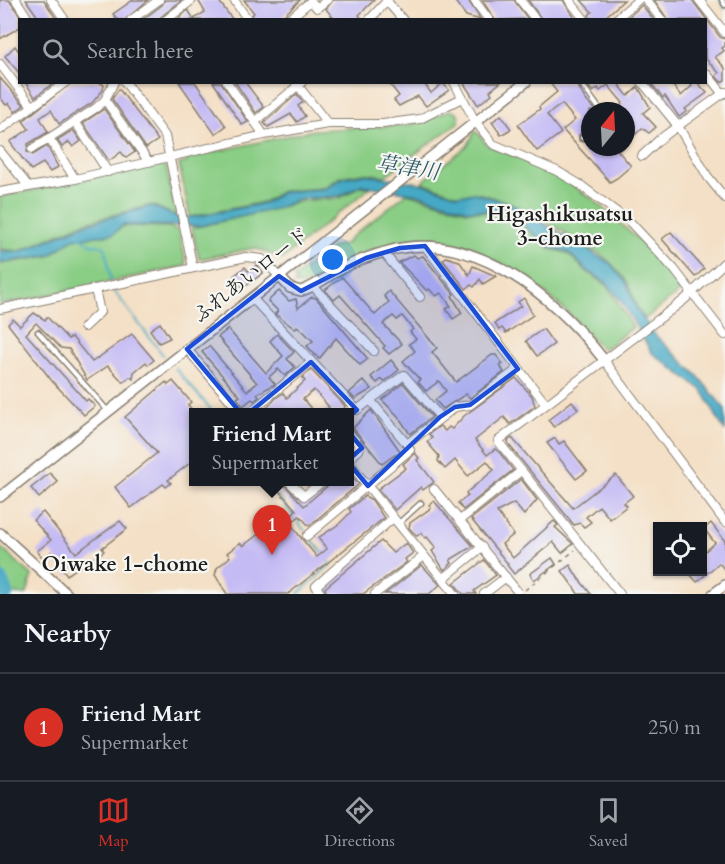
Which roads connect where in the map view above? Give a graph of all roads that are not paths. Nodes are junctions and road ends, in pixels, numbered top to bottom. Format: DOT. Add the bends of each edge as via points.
graph roads {
  1 [pos="16,0"];
  2 [pos="51,0"];
  3 [pos="159,0"];
  4 [pos="192,0"];
  5 [pos="234,0"];
  6 [pos="310,0"];
  7 [pos="327,0"];
  8 [pos="387,0"];
  9 [pos="474,0"];
  10 [pos="520,0"];
  11 [pos="569,0"];
  12 [pos="638,0"];
  13 [pos="646,0"];
  14 [pos="699,0"];
  15 [pos="722,0"];
  16 [pos="725,5"];
  17 [pos="28,18"];
  18 [pos="64,18"];
  19 [pos="133,18"];
  20 [pos="170,18"];
  21 [pos="247,18"];
  22 [pos="290,18"];
  23 [pos="371,18"];
  24 [pos="401,18"];
  25 [pos="488,18"];
  26 [pos="534,18"];
  27 [pos="583,18"];
  28 [pos="617,18"];
  29 [pos="660,18"];
  30 [pos="725,33"];
  31 [pos="0,64"];
  32 [pos="707,75"];
  33 [pos="63,84"];
  34 [pos="113,84"];
  35 [pos="127,84"];
  36 [pos="228,84"];
  37 [pos="299,84"];
  38 [pos="455,84"];
  39 [pos="522,84"];
  40 [pos="581,84"];
  41 [pos="644,84"];
  42 [pos="724,93"];
  43 [pos="462,98"];
  44 [pos="105,100"];
  45 [pos="594,102"];
  46 [pos="32,106"];
  47 [pos="255,122"];
  48 [pos="475,122"];
  49 [pos="76,123"];
  50 [pos="328,124"];
  51 [pos="678,126"];
  52 [pos="0,130"];
  53 [pos="264,135"];
  54 [pos="49,138"];
  55 [pos="32,149"];
  56 [pos="0,151"];
  57 [pos="642,156"];
  58 [pos="170,161"];
  59 [pos="149,162"];
  60 [pos="108,172"];
  61 [pos="75,179"];
  62 [pos="29,187"];
  63 [pos="0,192"];
  64 [pos="725,198"];
  65 [pos="425,246"];
  66 [pos="383,252"];
  67 [pos="725,262"];
  68 [pos="193,268"];
  69 [pos="279,276"];
  70 [pos="314,286"];
  71 [pos="95,289"];
  72 [pos="693,292"];
  73 [pos="420,297"];
  74 [pos="252,298"];
  75 [pos="0,309"];
  76 [pos="84,327"];
  77 [pos="38,332"];
  78 [pos="725,335"];
  79 [pos="187,349"];
  80 [pos="374,351"];
  81 [pos="604,360"];
  82 [pos="311,362"];
  83 [pos="518,369"];
  84 [pos="371,401"];
  85 [pos="545,403"];
  86 [pos="237,408"];
  87 [pos="255,408"];
  88 [pos="357,410"];
  89 [pos="108,412"];
  90 [pos="354,413"];
  91 [pos="440,417"];
  92 [pos="354,439"];
  93 [pos="407,444"];
  94 [pos="354,454"];
  95 [pos="354,469"];
  96 [pos="521,471"];
  97 [pos="293,486"];
  98 [pos="317,486"];
  99 [pos="368,486"];
  100 [pos="434,489"];
  101 [pos="0,497"];
  102 [pos="421,503"];
  103 [pos="460,520"];
  104 [pos="396,521"];
  105 [pos="725,522"];
  106 [pos="0,532"];
  107 [pos="307,536"];
  108 [pos="482,547"];
  109 [pos="424,556"];
  110 [pos="506,577"];
  111 [pos="442,579"];
  112 [pos="725,585"];
  113 [pos="451,593"];
  114 [pos="518,593"];
  115 [pos="67,594"];
  116 [pos="321,594"];
  117 [pos="375,594"];
  118 [pos="484,594"];
  119 [pos="620,594"];
  120 [pos="713,594"];
  1 -- 17 [label="street"];
  2 -- 18 [label="street"];
  3 -- 19 [label="street"];
  4 -- 20 [label="street"];
  5 -- 21 [label="street"];
  6 -- 7 [label="street" via="316,8"];
  6 -- 22 [label="street"];
  8 -- 23 [label="street"];
  8 -- 24 [label="street"];
  9 -- 25 [label="street"];
  10 -- 26 [label="street"];
  11 -- 27 [label="street"];
  12 -- 28 [label="street"];
  13 -- 29 [label="street"];
  14 -- 30 [label="street"];
  15 -- 16 [label="lane"];
  31 -- 46 [label="street"];
  32 -- 42 [label="street"];
  33 -- 46 [label="street"];
  34 -- 44 [label="street"];
  35 -- 58 [label="street" via="160,127"];
  36 -- 47 [label="street"];
  37 -- 47 [label="street"];
  37 -- 50 [label="street"];
  38 -- 43 [label="street"];
  39 -- 48 [label="street, ふれあいロード"];
  40 -- 45 [label="lane"];
  41 -- 51 [label="street"];
  42 -- 51 [label="street"];
  43 -- 48 [label="street"];
  43 -- 50 [label="street" via="420,119"];
  44 -- 49 [label="street"];
  44 -- 59 [label="street"];
  46 -- 52 [label="street"];
  47 -- 53 [label="street"];
  48 -- 69 [label="street, ふれあいロード"];
  48 -- 72 [label="street" via="493,144 572,180 630,222"];
  49 -- 54 [label="street"];
  49 -- 60 [label="street"];
  50 -- 53 [label="street"];
  51 -- 57 [label="street"];
  51 -- 64 [label="street"];
  53 -- 58 [label="street"];
  54 -- 55 [label="street"];
  54 -- 61 [label="street"];
  56 -- 62 [label="street"];
  58 -- 59 [label="street"];
  58 -- 68 [label="street"];
  59 -- 60 [label="street"];
  60 -- 61 [label="street"];
  61 -- 62 [label="street"];
  62 -- 63 [label="street"];
  65 -- 66 [label="street"];
  65 -- 81 [label="street" via="465,253 524,282 563,315"];
  65 -- 83 [label="street"];
  66 -- 70 [label="street" via="345,267"];
  66 -- 73 [label="street"];
  67 -- 72 [label="street"];
  68 -- 69 [label="street" via="255,256"];
  68 -- 71 [label="street"];
  69 -- 70 [label="street" via="294,290"];
  69 -- 74 [label="street, ふれあいロード"];
  70 -- 80 [label="street"];
  71 -- 75 [label="street"];
  71 -- 76 [label="street" via="100,312"];
  72 -- 78 [label="street"];
  72 -- 81 [label="street"];
  74 -- 79 [label="street, ふれあいロード"];
  74 -- 82 [label="street"];
  77 -- 89 [label="lane"];
  79 -- 86 [label="street"];
  79 -- 89 [label="street, ふれあいロード"];
  81 -- 85 [label="street"];
  81 -- 105 [label="street"];
  82 -- 87 [label="street"];
  82 -- 88 [label="street"];
  83 -- 85 [label="street"];
  83 -- 91 [label="street" via="470,405 454,407"];
  84 -- 88 [label="street"];
  84 -- 91 [label="street" via="404,375"];
  84 -- 93 [label="street"];
  85 -- 96 [label="street" via="498,441"];
  88 -- 90 [label="street"];
  89 -- 101 [label="street, ふれあいロード"];
  91 -- 93 [label="street"];
  92 -- 94 [label="street" via="360,446"];
  93 -- 99 [label="street" via="410,450"];
  95 -- 99 [label="street"];
  96 -- 103 [label="street"];
  96 -- 119 [label="street"];
  97 -- 98 [label="street" via="303,496"];
  99 -- 104 [label="street"];
  99 -- 107 [label="street"];
  100 -- 103 [label="street"];
  102 -- 104 [label="lane"];
  103 -- 108 [label="street"];
  104 -- 109 [label="street"];
  104 -- 116 [label="street" via="316,586"];
  106 -- 115 [label="street"];
  108 -- 110 [label="street"];
  108 -- 111 [label="street"];
  109 -- 111 [label="street"];
  109 -- 117 [label="street"];
  110 -- 114 [label="street"];
  110 -- 118 [label="street"];
  111 -- 113 [label="street"];
  112 -- 120 [label="street"];
}
